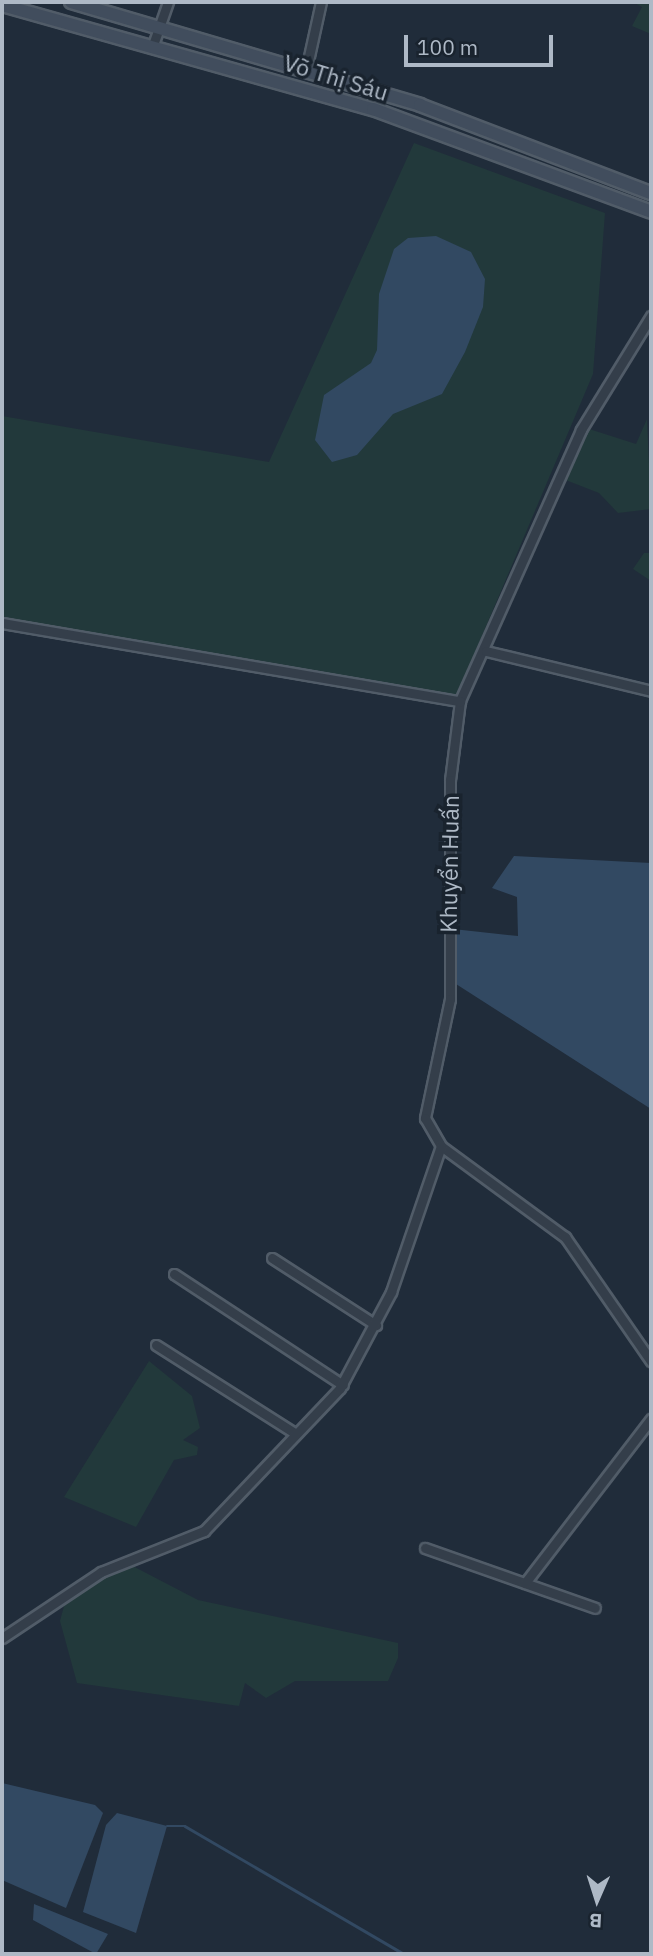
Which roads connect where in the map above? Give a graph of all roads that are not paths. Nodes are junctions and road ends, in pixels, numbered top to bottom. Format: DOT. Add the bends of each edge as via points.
graph roads {
  1 [pos="71,2"];
  2 [pos="168,2"];
  3 [pos="321,2"];
  4 [pos="2,5"];
  5 [pos="159,27"];
  6 [pos="153,45"];
  7 [pos="306,70"];
  8 [pos="651,193"];
  9 [pos="651,212"];
  10 [pos="651,316"];
  11 [pos="2,623"];
  12 [pos="486,651"];
  13 [pos="651,691"];
  14 [pos="460,701"];
  15 [pos="441,1146"];
  16 [pos="272,1258"];
  17 [pos="174,1273"];
  18 [pos="376,1325"];
  19 [pos="156,1345"];
  20 [pos="651,1361"];
  21 [pos="343,1385"];
  22 [pos="651,1419"];
  23 [pos="296,1434"];
  24 [pos="425,1548"];
  25 [pos="525,1583"];
  26 [pos="595,1608"];
  27 [pos="2,1638"];
  1 -- 5 [label="main road, Võ Thị Sáu"];
  2 -- 5 [label="street"];
  3 -- 7 [label="street"];
  4 -- 6 [label="main road, Võ Thị Sáu"];
  5 -- 6 [label="street"];
  5 -- 7 [label="main road, Võ Thị Sáu"];
  6 -- 9 [label="main road, Võ Thị Sáu" via="373,109"];
  7 -- 8 [label="main road, Võ Thị Sáu" via="515,138"];
  10 -- 12 [label="street, Khuyển Huấn" via="581,430"];
  11 -- 14 [label="street"];
  12 -- 13 [label="street"];
  12 -- 14 [label="street, Khuyển Huấn"];
  14 -- 15 [label="street, Khuyển Huấn" via="450,780 450,999 425,1118"];
  15 -- 18 [label="street"];
  15 -- 20 [label="street, Khuyển Huấn" via="565,1237"];
  16 -- 18 [label="street"];
  17 -- 21 [label="street"];
  18 -- 21 [label="street"];
  19 -- 23 [label="street"];
  21 -- 23 [label="street"];
  22 -- 25 [label="street"];
  23 -- 27 [label="street" via="204,1531 101,1572"];
  24 -- 25 [label="street"];
  25 -- 26 [label="street"];
}
